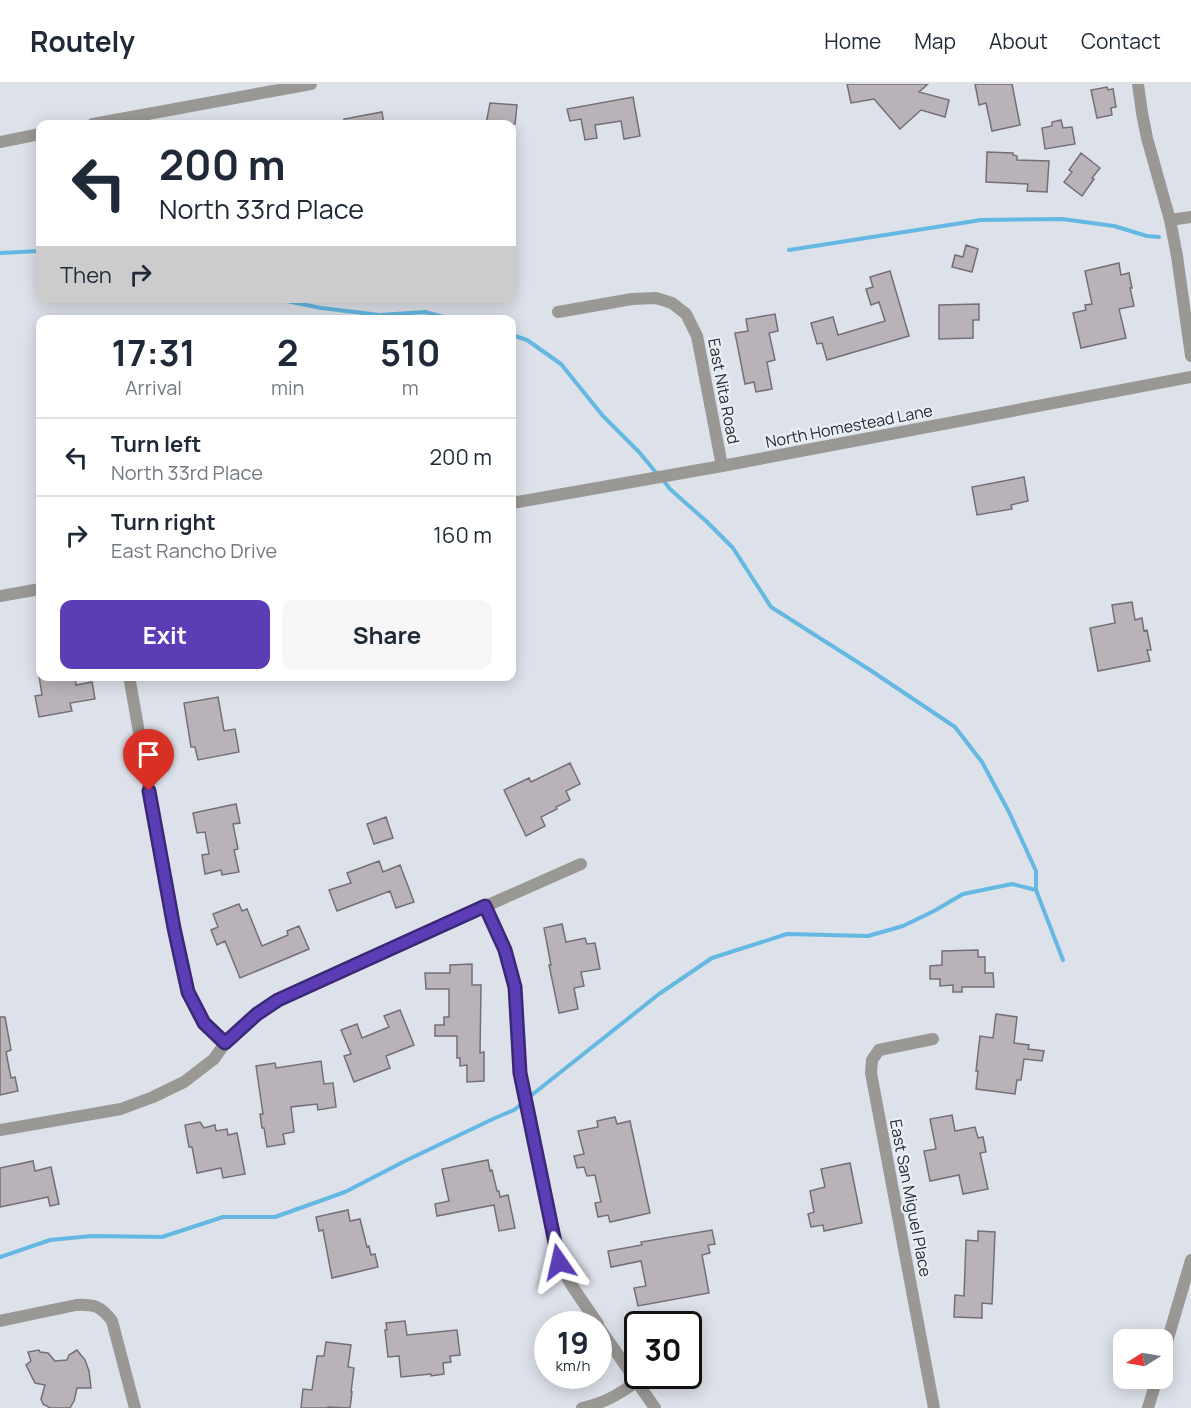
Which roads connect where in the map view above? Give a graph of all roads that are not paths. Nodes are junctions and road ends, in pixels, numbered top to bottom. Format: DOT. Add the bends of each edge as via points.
graph roads {
  1 [pos="311,84"];
  2 [pos="1138,84"];
  3 [pos="115,120"];
  4 [pos="36,135"];
  5 [pos="0,142"];
  6 [pos="1191,217"];
  7 [pos="1170,220"];
  8 [pos="558,312"];
  9 [pos="1191,356"];
  10 [pos="1191,377"];
  11 [pos="722,466"];
  12 [pos="516,503"];
  13 [pos="36,590"];
  14 [pos="0,596"];
  15 [pos="130,681"];
  16 [pos="581,864"];
  17 [pos="485,906"];
  18 [pos="933,1039"];
  19 [pos="225,1043"];
  20 [pos="0,1131"];
  21 [pos="1191,1260"];
  22 [pos="589,1311"];
  23 [pos="0,1321"];
  24 [pos="1171,1329"];
  25 [pos="612,1346"];
  26 [pos="624,1364"];
  27 [pos="626,1389"];
  28 [pos="641,1389"];
  29 [pos="1154,1389"];
  30 [pos="135,1408"];
  31 [pos="582,1408"];
  32 [pos="655,1408"];
  33 [pos="934,1408"];
  34 [pos="1148,1408"];
  1 -- 3 [label="street"];
  2 -- 7 [label="street" via="1147,138"];
  4 -- 5 [label="street"];
  6 -- 7 [label="street"];
  7 -- 9 [label="street"];
  8 -- 11 [label="street, East Nita Road" via="656,298 672,303 686,314 697,336"];
  10 -- 11 [label="street, North Homestead Lane"];
  11 -- 12 [label="street, North Homestead Lane"];
  13 -- 14 [label="street"];
  15 -- 19 [label="street" via="188,992 204,1023"];
  16 -- 17 [label="street"];
  17 -- 19 [label="street" via="278,1000"];
  17 -- 22 [label="street" via="505,950 515,987 524,1094 559,1262"];
  18 -- 33 [label="street, East San Miguel Place" via="879,1050 872,1060 871,1073"];
  19 -- 20 [label="street" via="214,1059 184,1082 153,1097 121,1109"];
  21 -- 24 [label="street"];
  23 -- 30 [label="street" via="76,1305 99,1307 111,1321"];
  25 -- 26 [label="street"];
  27 -- 31 [label="street"];
  28 -- 32 [label="street"];
  29 -- 34 [label="street"];
}
